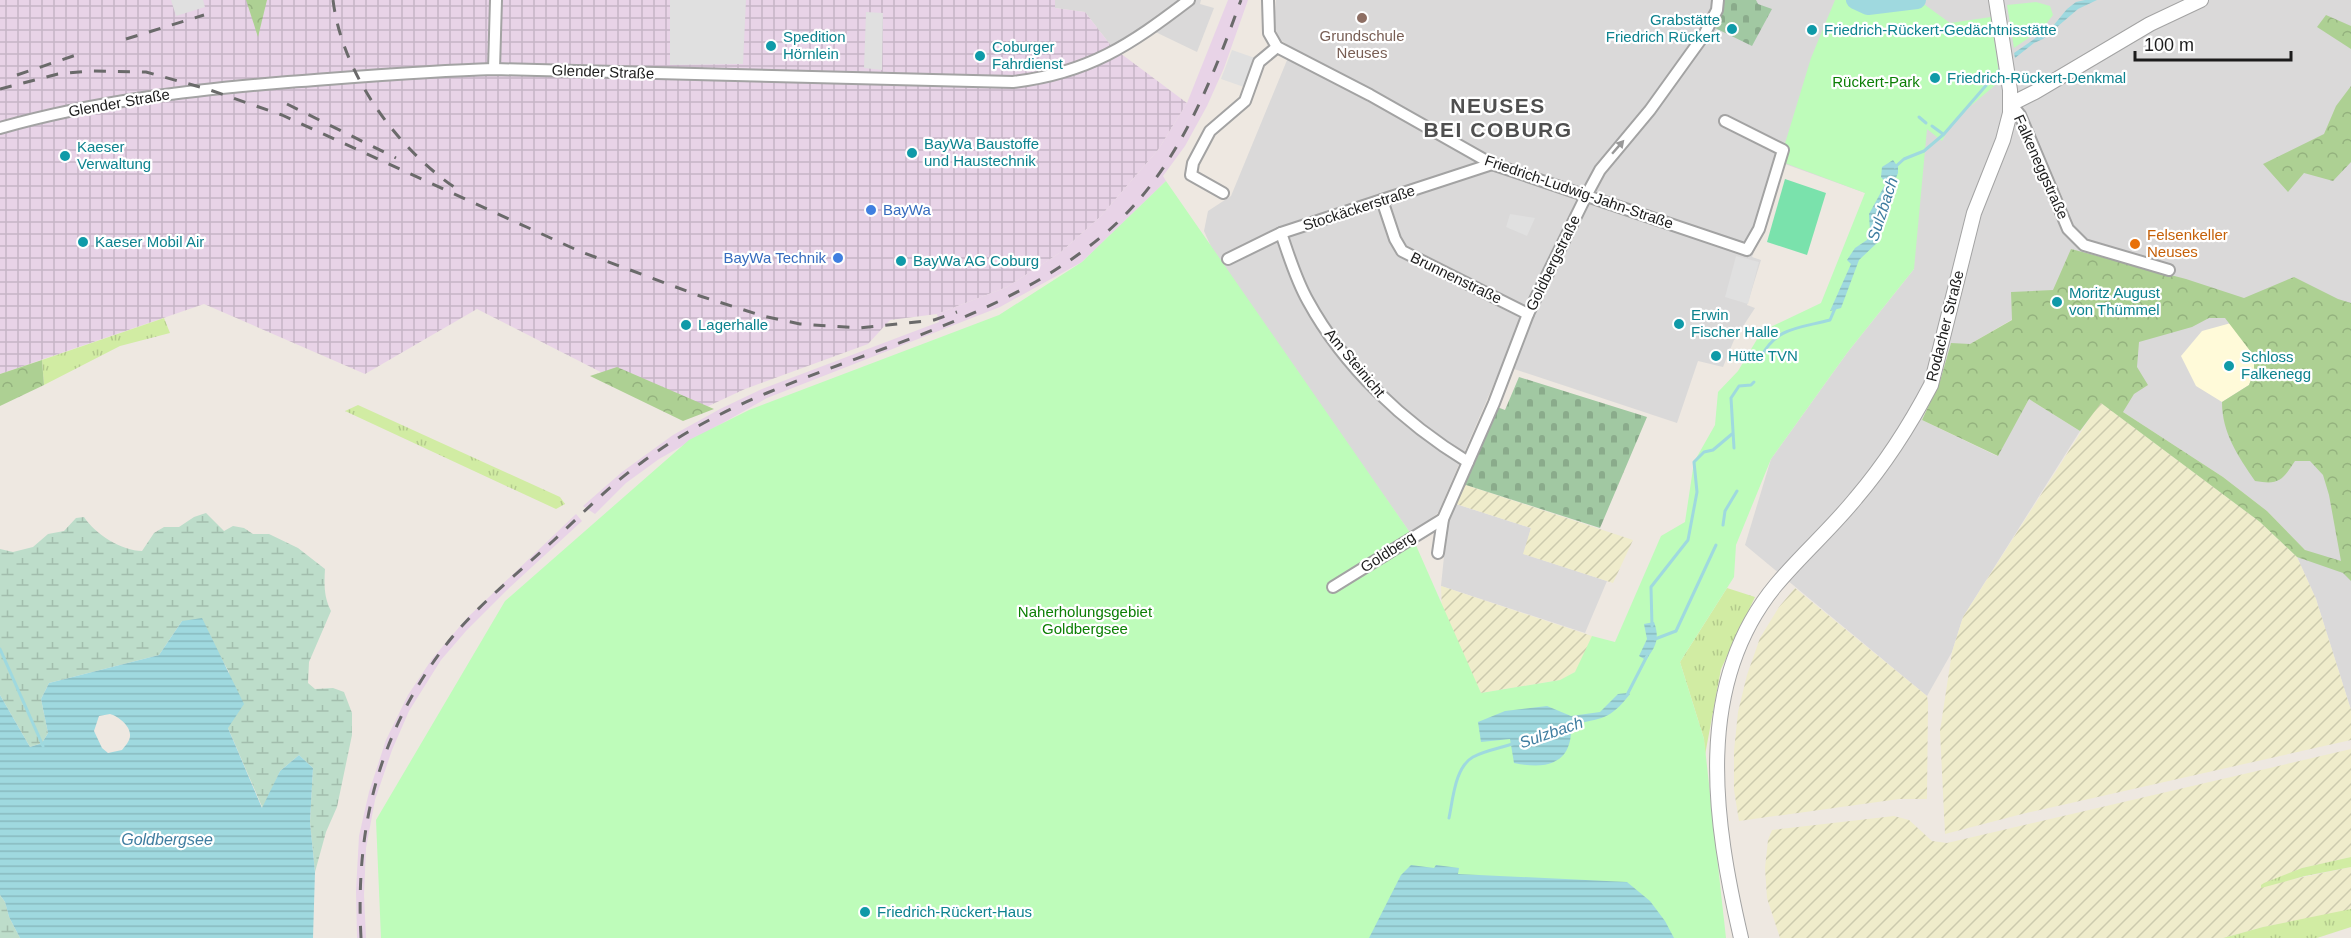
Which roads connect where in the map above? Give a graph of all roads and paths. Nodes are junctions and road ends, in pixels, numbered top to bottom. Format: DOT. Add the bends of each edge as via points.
graph roads {
  1 [pos="496,0"];
  2 [pos="1189,0"];
  3 [pos="1268,0"];
  4 [pos="1718,0"];
  5 [pos="1996,0"];
  6 [pos="2201,0"];
  7 [pos="1277,47"];
  8 [pos="494,69"];
  9 [pos="2011,104"];
  10 [pos="1725,121"];
  11 [pos="0,128"];
  12 [pos="1492,164"];
  13 [pos="1223,193"];
  14 [pos="1586,196"];
  15 [pos="1382,200"];
  16 [pos="1281,233"];
  17 [pos="1228,259"];
  18 [pos="2169,270"];
  19 [pos="1528,314"];
  20 [pos="1468,462"];
  21 [pos="1443,519"];
  22 [pos="1438,553"];
  23 [pos="1333,587"];
  24 [pos="1741,938"];
  1 -- 8 [label="street"];
  2 -- 8 [label="street, Glender Straße" via="1146,33 1093,63 1013,82"];
  3 -- 7 [label="street" via="1269,33"];
  14 -- 4 [label="street, Goldbergstraße, one-way" via="1600,170 1704,35"];
  5 -- 9 [label="street, Rodacher Straße"];
  6 -- 9 [label="street" via="2150,24"];
  7 -- 12 [label="street, Friedrich-Ludwig-Jahn-Straße"];
  7 -- 13 [label="street" via="1259,63 1245,101 1210,131 1193,163 1191,175"];
  8 -- 11 [label="street, Glender Straße" via="207,88 83,107"];
  9 -- 18 [label="street, Falkeneggstraße" via="2020,115 2068,229 2079,242"];
  9 -- 24 [label="street, Rodacher Straße" via="2006,130 1974,213 1931,385 1878,470 1763,603 1728,677 1717,740 1716,781 1720,834"];
  10 -- 14 [label="street, Friedrich-Ludwig-Jahn-Straße" via="1783,150 1758,229 1747,250"];
  12 -- 14 [label="street, Friedrich-Ludwig-Jahn-Straße"];
  12 -- 15 [label="street, Stockäckerstraße"];
  14 -- 19 [label="street, Goldbergstraße"];
  15 -- 16 [label="street, Stockäckerstraße"];
  15 -- 19 [label="street, Brunnenstraße" via="1402,250"];
  16 -- 17 [label="street, Stockäckerstraße"];
  16 -- 20 [label="street, Am Steinicht" via="1308,302 1364,377 1422,432"];
  19 -- 20 [label="street, Goldbergstraße"];
  20 -- 21 [label="street, Goldbergstraße"];
  21 -- 22 [label="street, Goldbergstraße"];
  21 -- 23 [label="street, Goldberg"];
}
